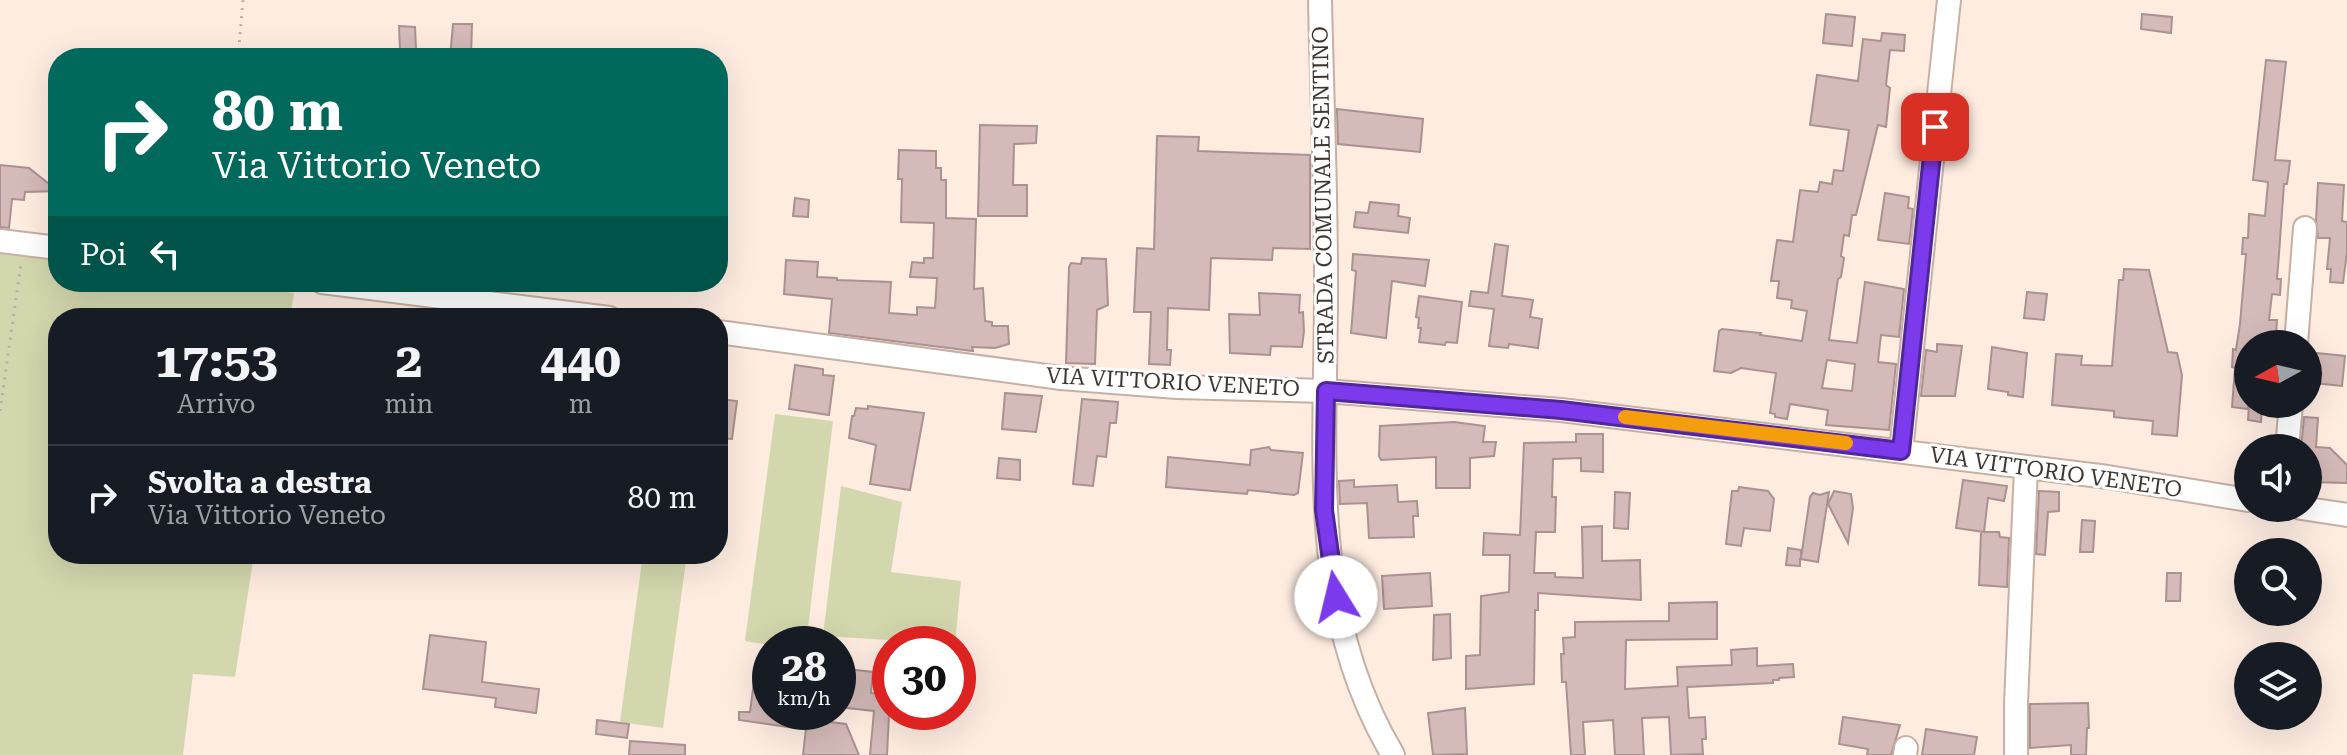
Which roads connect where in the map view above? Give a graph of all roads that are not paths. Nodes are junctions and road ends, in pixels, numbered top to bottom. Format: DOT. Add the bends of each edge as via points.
graph roads {
  1 [pos="1320,0"];
  2 [pos="1949,0"];
  3 [pos="2305,228"];
  4 [pos="0,241"];
  5 [pos="48,247"];
  6 [pos="402,292"];
  7 [pos="529,308"];
  8 [pos="2297,330"];
  9 [pos="728,333"];
  10 [pos="1326,391"];
  11 [pos="1901,451"];
  12 [pos="2026,468"];
  13 [pos="2234,498"];
  14 [pos="2322,511"];
  15 [pos="2347,515"];
  16 [pos="1393,755"];
  17 [pos="2016,755"];
  1 -- 10 [label="street, STRADA COMUNALE SENTINO"];
  2 -- 11 [label="street"];
  3 -- 8 [label="street"];
  4 -- 5 [label="street"];
  6 -- 7 [label="street"];
  9 -- 10 [label="street, VIA VITTORIO VENETO" via="1061,378"];
  10 -- 11 [label="street, VIA VITTORIO VENETO" via="1561,410"];
  10 -- 16 [label="street, STRADA COMUNALE SENTINO" via="1324,510 1333,585 1363,698"];
  11 -- 12 [label="street, VIA VITTORIO VENETO"];
  12 -- 13 [label="street, VIA VITTORIO VENETO"];
  12 -- 17 [label="street"];
  14 -- 15 [label="street"];
}
